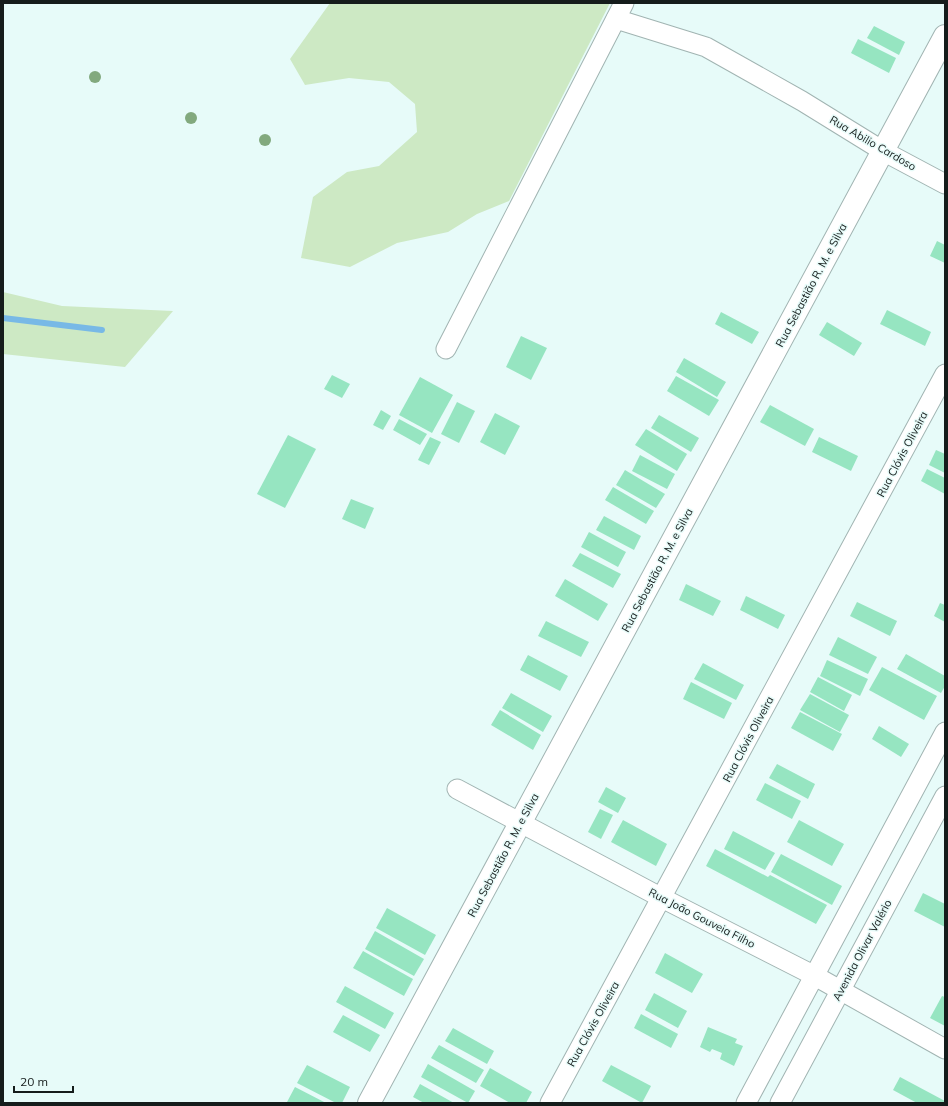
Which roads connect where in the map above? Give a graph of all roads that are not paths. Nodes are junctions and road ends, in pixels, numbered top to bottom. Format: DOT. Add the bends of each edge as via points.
graph roads {
  1 [pos="620,11"];
  2 [pos="945,36"];
  3 [pos="883,151"];
  4 [pos="945,184"];
  5 [pos="446,349"];
  6 [pos="945,374"];
  7 [pos="945,732"];
  8 [pos="457,789"];
  9 [pos="945,796"];
  10 [pos="520,823"];
  11 [pos="662,898"];
  12 [pos="815,976"];
  13 [pos="840,991"];
  14 [pos="945,1049"];
  15 [pos="369,1103"];
  16 [pos="550,1103"];
  17 [pos="746,1103"];
  18 [pos="780,1103"];
  1 -- 3 [label="street, Rua Abilio Cardoso" via="706,47 802,101"];
  1 -- 5 [label="street"];
  2 -- 3 [label="street, Rua Sebastião R. M. e Silva"];
  3 -- 4 [label="street, Rua Abilio Cardoso"];
  3 -- 10 [label="street, Rua Sebastião R. M. e Silva"];
  6 -- 11 [label="street, Rua Clóvis Oliveira"];
  7 -- 12 [label="street"];
  8 -- 10 [label="street, Rua João Gouveia Filho"];
  9 -- 13 [label="street, Avenida Olivar Valério"];
  10 -- 11 [label="street, Rua João Gouveia Filho"];
  10 -- 15 [label="street, Rua Sebastião R. M. e Silva"];
  11 -- 12 [label="street, Rua João Gouveia Filho"];
  11 -- 16 [label="street, Rua Clóvis Oliveira"];
  12 -- 13 [label="street, Rua João Gouveia Filho"];
  12 -- 17 [label="street"];
  13 -- 14 [label="street, Rua João Gouveia Filho"];
  13 -- 18 [label="street, Avenida Olivar Valério"];
}
